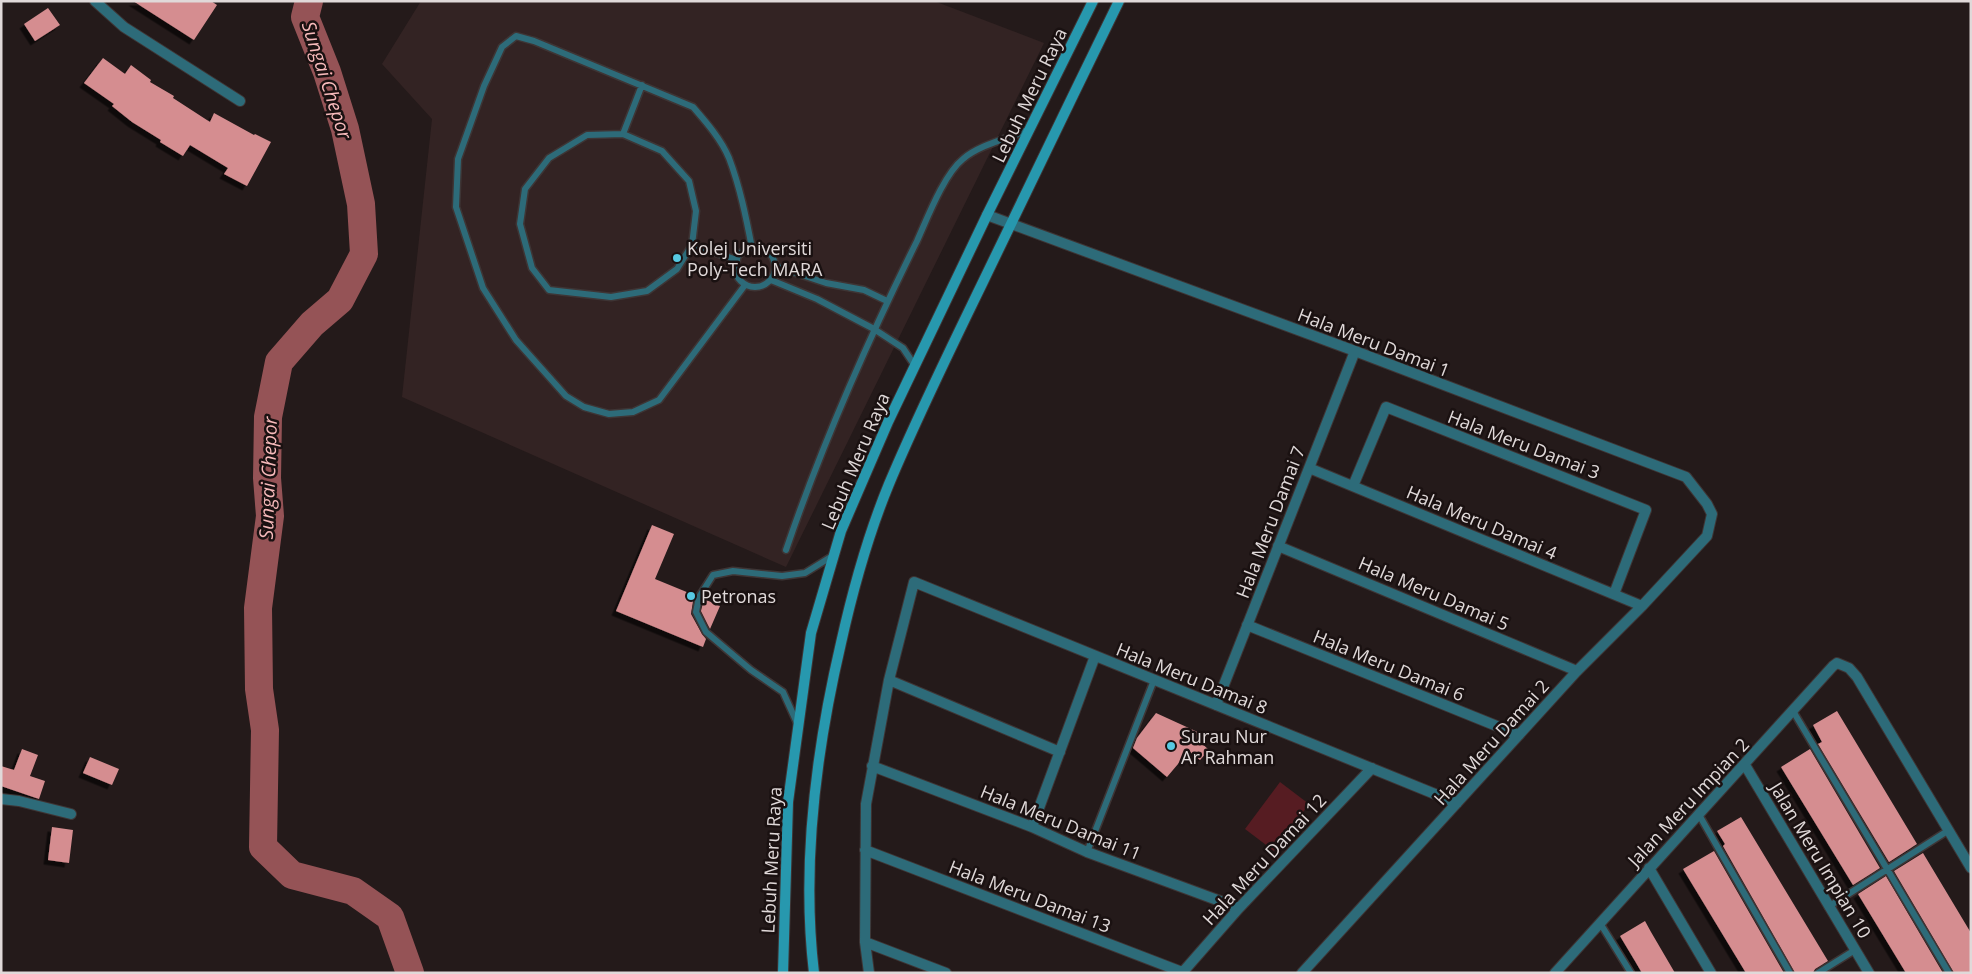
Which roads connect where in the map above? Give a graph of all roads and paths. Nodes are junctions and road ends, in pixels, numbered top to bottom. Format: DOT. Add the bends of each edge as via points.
graph roads {
  1 [pos="95,1"];
  2 [pos="1093,1"];
  3 [pos="1119,1"];
  4 [pos="642,85"];
  5 [pos="240,101"];
  6 [pos="1029,130"];
  7 [pos="623,134"];
  8 [pos="987,216"];
  9 [pos="1010,225"];
  10 [pos="692,245"];
  11 [pos="752,248"];
  12 [pos="737,260"];
  13 [pos="775,266"];
  14 [pos="771,280"];
  15 [pos="744,285"];
  16 [pos="887,301"];
  17 [pos="874,329"];
  18 [pos="1355,351"];
  19 [pos="915,366"];
  20 [pos="1309,468"];
  21 [pos="1353,486"];
  22 [pos="1707,536"];
  23 [pos="1278,546"];
  24 [pos="786,550"];
  25 [pos="835,554"];
  26 [pos="1614,594"];
  27 [pos="1642,606"];
  28 [pos="1247,625"];
  29 [pos="1095,656"];
  30 [pos="1577,671"];
  31 [pos="889,680"];
  32 [pos="1154,680"];
  33 [pos="1216,705"];
  34 [pos="1793,711"];
  35 [pos="798,726"];
  36 [pos="1519,735"];
  37 [pos="1060,752"];
  38 [pos="1745,764"];
  39 [pos="872,766"];
  40 [pos="1372,768"];
  41 [pos="1,799"];
  42 [pos="1457,803"];
  43 [pos="1698,813"];
  44 [pos="71,814"];
  45 [pos="1032,827"];
  46 [pos="1949,830"];
  47 [pos="865,850"];
  48 [pos="1087,852"];
  49 [pos="1649,868"];
  50 [pos="1971,868"];
  51 [pos="1887,869"];
  52 [pos="1828,907"];
  53 [pos="1239,908"];
  54 [pos="1600,923"];
  55 [pos="865,942"];
  56 [pos="1855,950"];
  57 [pos="1182,972"];
  58 [pos="783,973"];
  59 [pos="814,973"];
  60 [pos="869,973"];
  61 [pos="946,973"];
  62 [pos="1302,973"];
  63 [pos="1555,973"];
  64 [pos="1631,973"];
  65 [pos="1710,973"];
  66 [pos="1790,973"];
  67 [pos="1818,973"];
  68 [pos="1869,973"];
  69 [pos="1949,973"];
  1 -- 5 [label="street" via="124,27"];
  2 -- 6 [label="main road, Lebuh Meru Raya"];
  3 -- 9 [label="main road"];
  4 -- 7 [label="lane"];
  4 -- 11 [label="lane" via="693,107 710,126 728,156 744,206"];
  4 -- 15 [label="lane" via="516,36 502,47 458,159 456,206 482,288 516,340 566,396 584,407 609,414 633,412 659,400"];
  6 -- 8 [label="main road, Lebuh Meru Raya"];
  6 -- 16 [label="lane" via="976,150 962,159 942,188"];
  7 -- 10 [label="lane" via="662,151 689,181 696,211"];
  7 -- 10 [label="lane" via="587,136 549,158 524,189 520,224 532,268 550,290 611,297 647,292 677,269"];
  8 -- 9 [label="street, Hala Meru Damai 1"];
  8 -- 19 [label="main road, Lebuh Meru Raya"];
  9 -- 18 [label="street, Hala Meru Damai 1"];
  9 -- 59 [label="main road" via="889,484 851,598 826,706 810,841"];
  10 -- 12 [label="lane"];
  11 -- 12 [label="lane"];
  11 -- 13 [label="lane" via="765,250"];
  12 -- 15 [label="lane" via="738,277"];
  13 -- 14 [label="lane"];
  13 -- 16 [label="lane" via="826,283 864,290"];
  14 -- 15 [label="lane" via="763,286"];
  14 -- 17 [label="lane" via="817,299"];
  16 -- 17 [label="lane"];
  17 -- 19 [label="lane" via="903,348"];
  17 -- 24 [label="lane" via="811,477"];
  18 -- 20 [label="street, Hala Meru Damai 7"];
  18 -- 22 [label="street, Hala Meru Damai 1" via="1686,477 1712,514"];
  19 -- 25 [label="main road, Lebuh Meru Raya" via="876,449"];
  20 -- 21 [label="street, Hala Meru Damai 4"];
  20 -- 23 [label="street, Hala Meru Damai 7"];
  21 -- 26 [label="street, Hala Meru Damai 4"];
  21 -- 26 [label="street, Hala Meru Damai 3" via="1386,407 1646,510"];
  22 -- 27 [label="street, Hala Meru Damai 2"];
  23 -- 28 [label="street, Hala Meru Damai 7"];
  23 -- 30 [label="street, Hala Meru Damai 5"];
  25 -- 35 [label="main road, Lebuh Meru Raya" via="811,633"];
  25 -- 35 [label="lane" via="805,573 782,576 733,570 714,575 698,597 696,612 706,632 783,692"];
  26 -- 27 [label="street, Hala Meru Damai 4"];
  27 -- 30 [label="street, Hala Meru Damai 2"];
  28 -- 33 [label="street, Hala Meru Damai 7"];
  28 -- 36 [label="street, Hala Meru Damai 6"];
  29 -- 31 [label="street, Hala Meru Damai 8" via="914,582"];
  29 -- 32 [label="street, Hala Meru Damai 8"];
  29 -- 37 [label="street"];
  30 -- 36 [label="street, Hala Meru Damai 2"];
  31 -- 37 [label="street"];
  31 -- 39 [label="street"];
  32 -- 33 [label="street, Hala Meru Damai 8"];
  32 -- 48 [label="lane"];
  33 -- 40 [label="street, Hala Meru Damai 8"];
  34 -- 38 [label="street, Jalan Meru Impian 2"];
  34 -- 46 [label="street, Jalan Meru Impian 2" via="1833,666 1838,664 1849,668"];
  34 -- 51 [label="lane"];
  35 -- 58 [label="main road, Lebuh Meru Raya" via="788,802"];
  36 -- 42 [label="street, Hala Meru Damai 2"];
  37 -- 45 [label="street"];
  38 -- 43 [label="street, Jalan Meru Impian 2"];
  38 -- 52 [label="street, Jalan Meru Impian 10"];
  39 -- 45 [label="street, Hala Meru Damai 11"];
  39 -- 47 [label="street" via="866,804"];
  40 -- 42 [label="street, Hala Meru Damai 8"];
  40 -- 53 [label="street, Hala Meru Damai 12"];
  41 -- 44 [label="street"];
  42 -- 62 [label="street, Hala Meru Damai 2"];
  43 -- 49 [label="street, Jalan Meru Impian 2"];
  43 -- 66 [label="lane"];
  45 -- 48 [label="street, Hala Meru Damai 11"];
  46 -- 50 [label="street"];
  46 -- 51 [label="lane"];
  47 -- 55 [label="street"];
  47 -- 57 [label="street, Hala Meru Damai 13"];
  48 -- 53 [label="street, Hala Meru Damai 11"];
  49 -- 54 [label="street, Jalan Meru Impian 2"];
  49 -- 65 [label="street"];
  51 -- 52 [label="lane"];
  51 -- 69 [label="lane"];
  52 -- 56 [label="street, Jalan Meru Impian 10"];
  53 -- 57 [label="street, Hala Meru Damai 12"];
  54 -- 63 [label="street, Jalan Meru Impian 2"];
  54 -- 64 [label="lane"];
  55 -- 60 [label="street"];
  55 -- 61 [label="street"];
  56 -- 67 [label="lane"];
  56 -- 68 [label="street, Jalan Meru Impian 10"];
}
